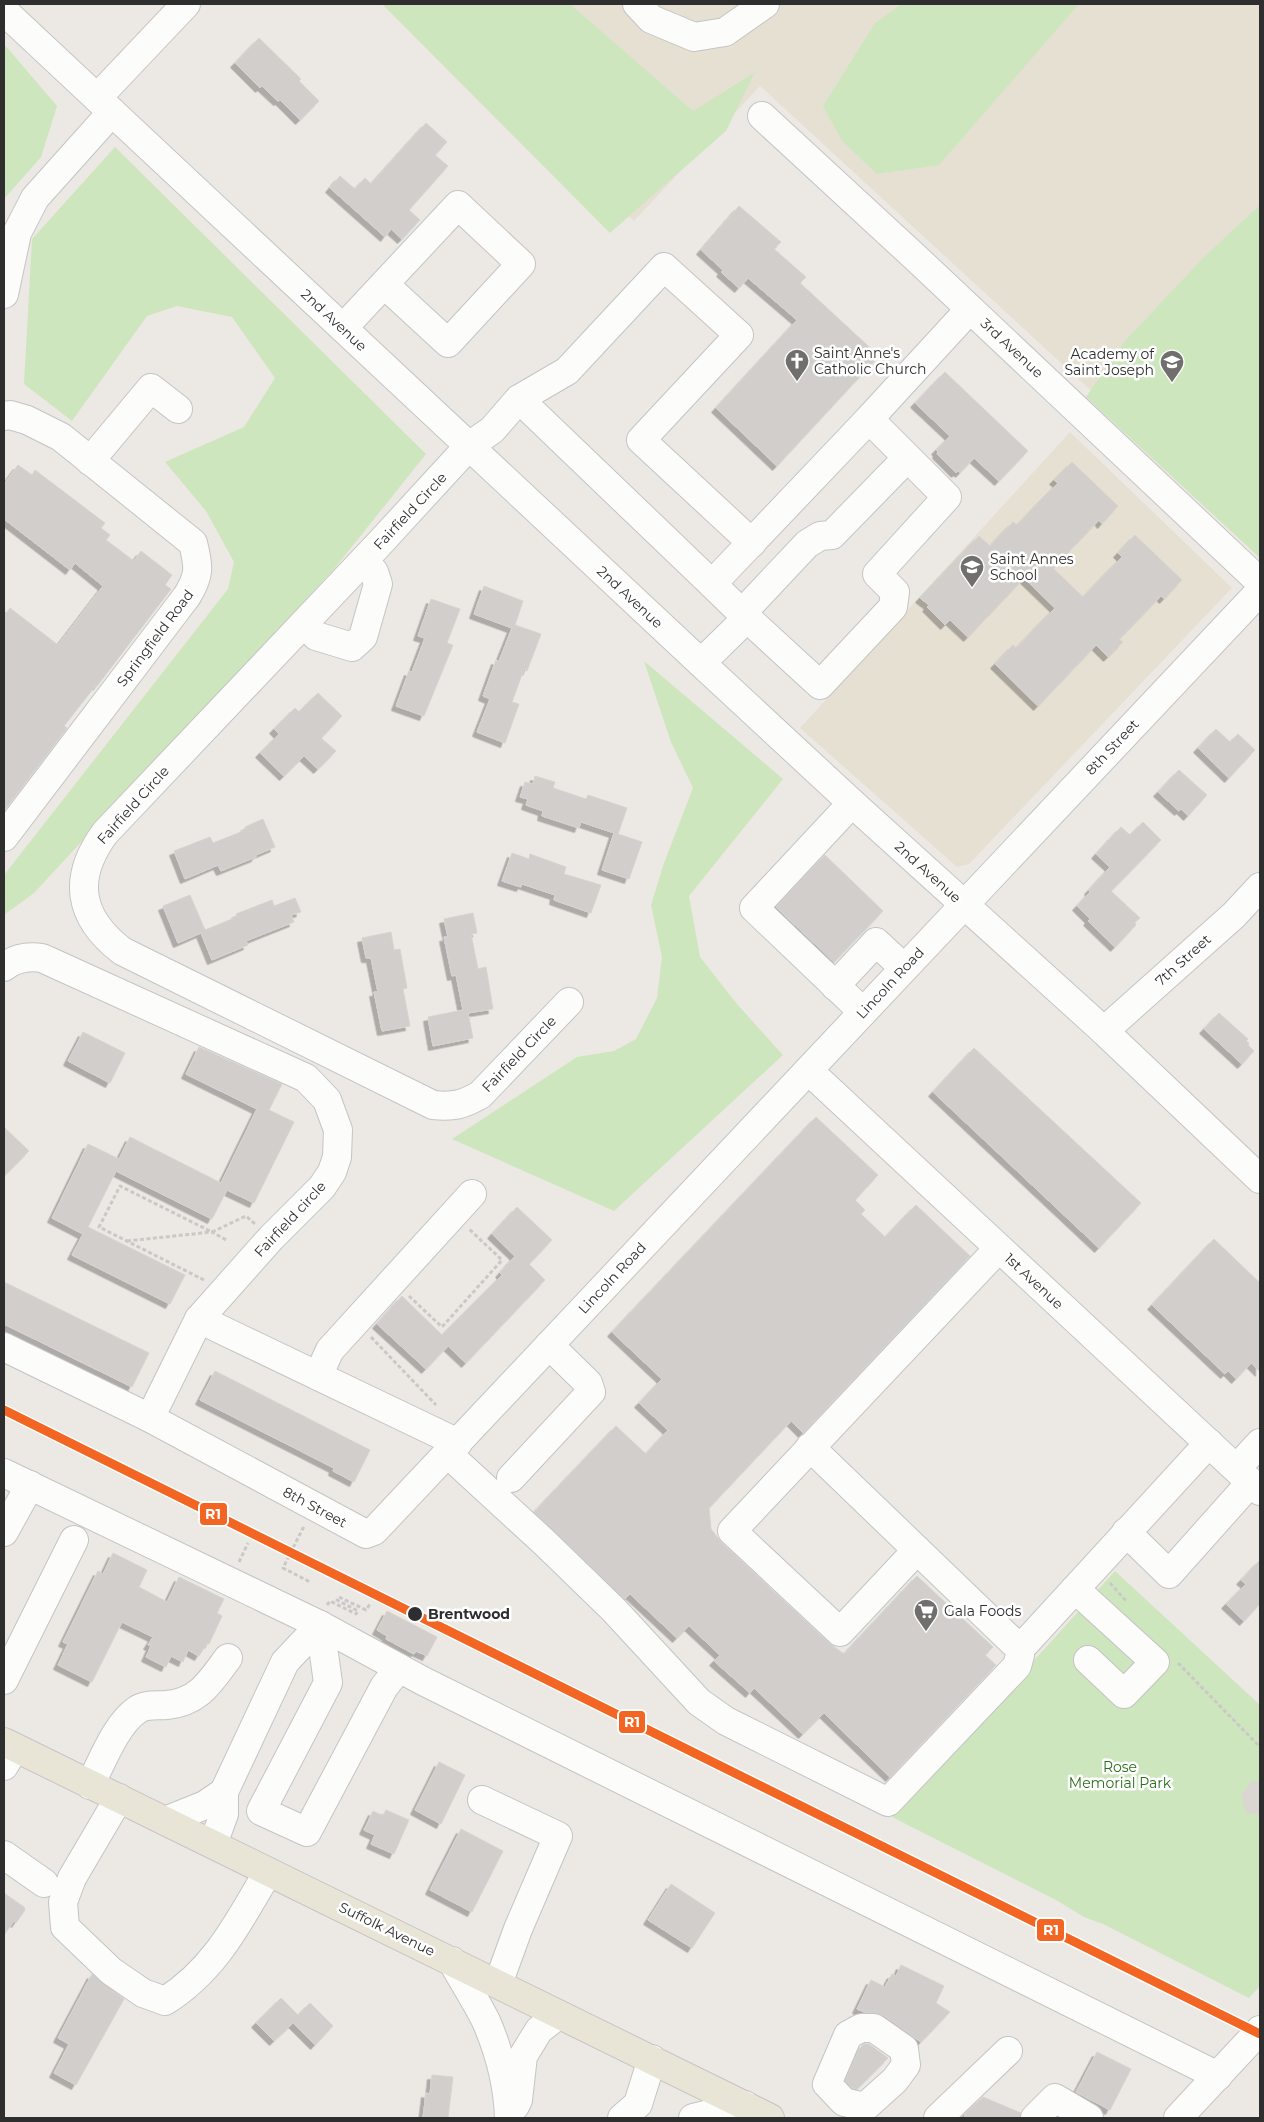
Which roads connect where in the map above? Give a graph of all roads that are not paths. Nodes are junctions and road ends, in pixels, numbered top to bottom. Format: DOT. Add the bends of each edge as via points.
graph roads {
  1 [pos="186,4"];
  2 [pos="636,4"];
  3 [pos="765,4"];
  4 [pos="4,11"];
  5 [pos="104,105"];
  6 [pos="762,116"];
  7 [pos="384,284"];
  8 [pos="4,294"];
  9 [pos="970,309"];
  10 [pos="343,328"];
  11 [pos="519,400"];
  12 [pos="178,409"];
  13 [pos="4,416"];
  14 [pos="869,419"];
  15 [pos="469,446"];
  16 [pos="907,458"];
  17 [pos="90,461"];
  18 [pos="752,543"];
  19 [pos="364,560"];
  20 [pos="1260,582"];
  21 [pos="712,584"];
  22 [pos="1260,590"];
  23 [pos="744,615"];
  24 [pos="304,623"];
  25 [pos="701,664"];
  26 [pos="852,803"];
  27 [pos="4,837"];
  28 [pos="1260,886"];
  29 [pos="964,904"];
  30 [pos="4,967"];
  31 [pos="904,968"];
  32 [pos="835,986"];
  33 [pos="569,1002"];
  34 [pos="863,1012"];
  35 [pos="1104,1031"];
  36 [pos="808,1071"];
  37 [pos="1260,1179"];
  38 [pos="472,1194"];
  39 [pos="999,1248"];
  40 [pos="199,1319"];
  41 [pos="549,1345"];
  42 [pos="4,1347"];
  43 [pos="318,1376"];
  44 [pos="150,1418"];
  45 [pos="1209,1443"];
  46 [pos="1260,1443"];
  47 [pos="810,1447"];
  48 [pos="453,1449"];
  49 [pos="4,1473"];
  50 [pos="511,1478"];
  51 [pos="1249,1480"];
  52 [pos="30,1485"];
  53 [pos="4,1532"];
  54 [pos="1126,1532"];
  55 [pos="74,1540"];
  56 [pos="916,1550"];
  57 [pos="1075,1589"];
  58 [pos="323,1615"];
  59 [pos="1020,1649"];
  60 [pos="228,1658"];
  61 [pos="1088,1660"];
  62 [pos="400,1668"];
  63 [pos="4,1680"];
  64 [pos="8,1752"];
  65 [pos="90,1784"];
  66 [pos="224,1792"];
  67 [pos="119,1798"];
  68 [pos="482,1800"];
  69 [pos="165,1821"];
  70 [pos="213,1844"];
  71 [pos="4,1855"];
  72 [pos="268,1872"];
  73 [pos="44,1883"];
  74 [pos="452,1961"];
  75 [pos="498,1984"];
  76 [pos="558,2014"];
  77 [pos="1260,2030"];
  78 [pos="1008,2051"];
  79 [pos="652,2059"];
  80 [pos="1218,2076"];
  81 [pos="744,2105"];
  82 [pos="509,2118"];
  83 [pos="622,2118"];
  84 [pos="693,2118"];
  85 [pos="770,2118"];
  86 [pos="938,2118"];
  87 [pos="1035,2118"];
  88 [pos="1089,2118"];
  89 [pos="1178,2118"];
  1 -- 5 [label="street"];
  2 -- 3 [label="street" via="651,19 694,37 725,32"];
  4 -- 5 [label="street, 2nd Avenue"];
  5 -- 8 [label="street" via="35,198 17,233"];
  5 -- 10 [label="street, 2nd Avenue"];
  6 -- 9 [label="street, 3rd Avenue"];
  7 -- 7 [label="street" via="458,205 521,264 448,343"];
  7 -- 10 [label="street"];
  9 -- 14 [label="street"];
  9 -- 20 [label="street, 3rd Avenue"];
  10 -- 15 [label="street, 2nd Avenue"];
  11 -- 15 [label="street, Fairfield Circle" via="492,430"];
  11 -- 18 [label="street, Fairfield Circle" via="567,371 664,267 739,335 640,440"];
  11 -- 21 [label="street"];
  12 -- 17 [label="street" via="151,388"];
  13 -- 17 [label="street, Springfield Road" via="28,420 61,437"];
  14 -- 16 [label="street"];
  14 -- 18 [label="street"];
  15 -- 19 [label="street, Fairfield Circle"];
  15 -- 25 [label="street, 2nd Avenue"];
  16 -- 23 [label="street" via="832,535 820,536 807,544"];
  16 -- 23 [label="street" via="947,497 877,574 895,592 893,607 820,685"];
  17 -- 27 [label="street, Springfield Road" via="193,543 198,564 196,580"];
  18 -- 21 [label="street"];
  19 -- 24 [label="street, Fairfield Circle"];
  19 -- 24 [label="street" via="374,572 378,584 363,637 352,647 316,636"];
  21 -- 23 [label="street"];
  22 -- 29 [label="street, 8th Street"];
  23 -- 25 [label="street"];
  24 -- 33 [label="street, Fairfield Circle" via="97,844 84,875 84,894 91,918 105,938 122,951 433,1105 451,1107 480,1095"];
  25 -- 26 [label="street, 2nd Avenue"];
  26 -- 29 [label="street, 2nd Avenue"];
  26 -- 32 [label="street" via="754,908"];
  28 -- 35 [label="street, 7th Street" via="1234,915"];
  29 -- 31 [label="street, Lincoln Road"];
  29 -- 35 [label="street, 2nd Avenue"];
  30 -- 40 [label="street, Fairfield circle" via="20,959 42,958 306,1078 327,1100 338,1130 337,1157 332,1172 322,1187 271,1238"];
  31 -- 32 [label="street" via="876,942"];
  31 -- 34 [label="street, Lincoln Road"];
  32 -- 34 [label="street"];
  34 -- 36 [label="street, Lincoln Road"];
  35 -- 37 [label="street, 2nd Avenue"];
  36 -- 39 [label="street, 1st Avenue"];
  36 -- 41 [label="street, Lincoln Road"];
  38 -- 43 [label="street" via="355,1320 330,1350"];
  39 -- 45 [label="street, 1st Avenue"];
  39 -- 47 [label="street"];
  40 -- 43 [label="street"];
  40 -- 44 [label="street, Fairfield circle"];
  41 -- 48 [label="street, Lincoln Road"];
  41 -- 50 [label="street" via="588,1383 591,1392"];
  42 -- 44 [label="street"];
  43 -- 48 [label="street"];
  44 -- 48 [label="street, 8th Street" via="366,1534 374,1531"];
  45 -- 51 [label="street, 1st Avenue"];
  45 -- 54 [label="street"];
  46 -- 51 [label="street"];
  47 -- 56 [label="street"];
  47 -- 56 [label="street" via="732,1531 840,1632"];
  48 -- 59 [label="street" via="600,1596 699,1702 726,1720 888,1802 1017,1666"];
  49 -- 52 [label="street"];
  51 -- 54 [label="street" via="1169,1574"];
  52 -- 53 [label="street"];
  52 -- 58 [label="street"];
  54 -- 57 [label="street"];
  55 -- 63 [label="street"];
  56 -- 59 [label="street"];
  57 -- 59 [label="street"];
  57 -- 61 [label="street" via="1155,1662 1124,1694"];
  58 -- 62 [label="street"];
  58 -- 62 [label="street" via="328,1683 261,1811 307,1832 384,1688"];
  58 -- 66 [label="street" via="284,1662"];
  60 -- 65 [label="street" via="203,1690 192,1698 177,1704 143,1706 136,1710 123,1723"];
  62 -- 80 [label="street"];
  64 -- 65 [label="main road, Suffolk Avenue"];
  65 -- 67 [label="main road, Suffolk Avenue"];
  66 -- 69 [label="street"];
  66 -- 70 [label="street" via="224,1814"];
  67 -- 69 [label="main road, Suffolk Avenue"];
  67 -- 72 [label="street" via="72,1878 63,1902 65,1927 111,1972 143,1993 165,2001 206,1968 240,1921"];
  68 -- 75 [label="street" via="558,1836"];
  69 -- 70 [label="main road, Suffolk Avenue"];
  70 -- 72 [label="main road, Suffolk Avenue"];
  71 -- 73 [label="street"];
  72 -- 74 [label="main road, Suffolk Avenue"];
  74 -- 75 [label="main road, Suffolk Avenue"];
  74 -- 82 [label="street" via="486,2021 502,2066"];
  75 -- 76 [label="main road, Suffolk Avenue"];
  76 -- 79 [label="main road, Suffolk Avenue"];
  76 -- 82 [label="street" via="539,2030 523,2056 518,2100"];
  77 -- 80 [label="street"];
  78 -- 86 [label="street"];
  79 -- 81 [label="main road, Suffolk Avenue"];
  79 -- 83 [label="street" via="638,2104"];
  80 -- 89 [label="street"];
  81 -- 84 [label="street"];
  81 -- 85 [label="main road, Suffolk Avenue"];
  87 -- 88 [label="street" via="1055,2098"];
}
